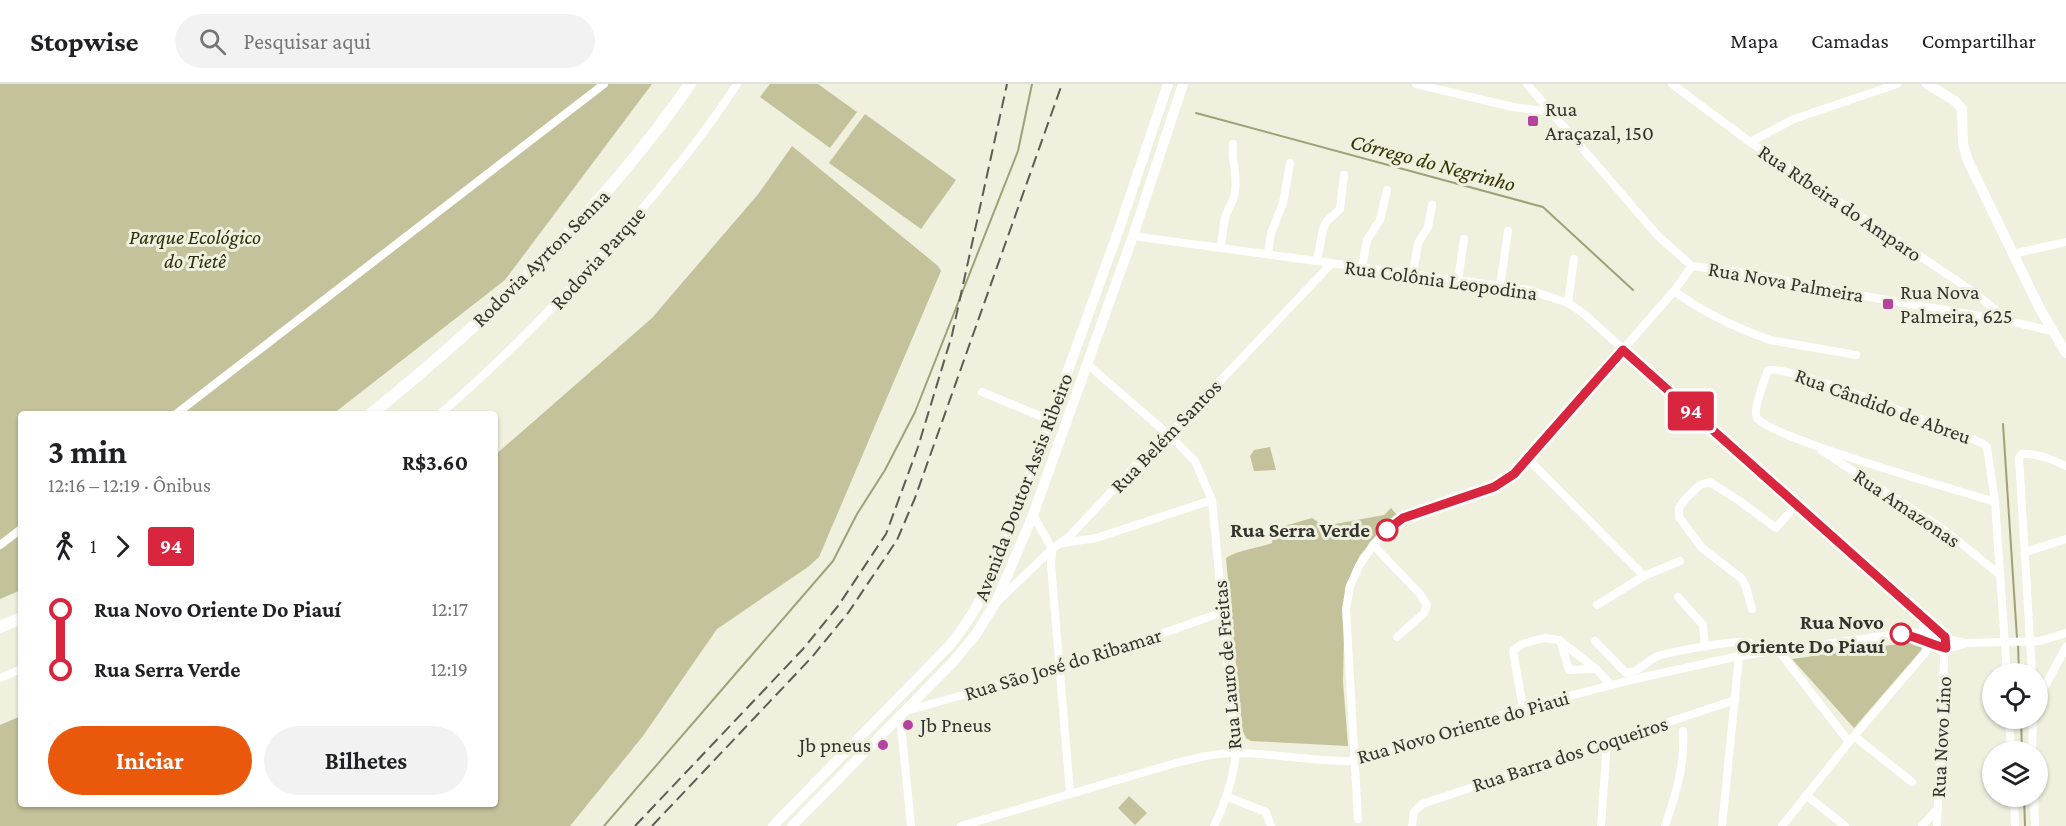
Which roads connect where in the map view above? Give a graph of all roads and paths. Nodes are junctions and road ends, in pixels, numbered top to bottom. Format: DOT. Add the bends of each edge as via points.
graph roads {
  1 [pos="604,84"];
  2 [pos="690,84"];
  3 [pos="737,84"];
  4 [pos="1168,84"];
  5 [pos="1183,84"];
  6 [pos="1416,84"];
  7 [pos="1527,84"];
  8 [pos="1672,84"];
  9 [pos="1897,84"];
  10 [pos="1927,84"];
  11 [pos="1552,112"];
  12 [pos="1750,142"];
  13 [pos="1233,144"];
  14 [pos="1290,163"];
  15 [pos="1344,175"];
  16 [pos="1387,190"];
  17 [pos="1432,205"];
  18 [pos="1508,231"];
  19 [pos="1132,236"];
  20 [pos="1464,239"];
  21 [pos="2066,242"];
  22 [pos="1221,247"];
  23 [pos="1268,254"];
  24 [pos="2013,254"];
  25 [pos="1574,259"];
  26 [pos="1317,261"];
  27 [pos="1331,264"];
  28 [pos="1692,266"];
  29 [pos="1362,267"];
  30 [pos="1413,274"];
  31 [pos="1458,280"];
  32 [pos="1500,287"];
  33 [pos="1674,291"];
  34 [pos="1568,303"];
  35 [pos="2009,321"];
  36 [pos="2052,331"];
  37 [pos="1623,350"];
  38 [pos="2066,353"];
  39 [pos="1856,355"];
  40 [pos="1087,364"];
  41 [pos="982,392"];
  42 [pos="180,411"];
  43 [pos="375,411"];
  44 [pos="443,411"];
  45 [pos="1050,420"];
  46 [pos="1169,435"];
  47 [pos="1811,444"];
  48 [pos="1528,459"];
  49 [pos="2066,466"];
  50 [pos="1212,500"];
  51 [pos="1995,502"];
  52 [pos="1796,505"];
  53 [pos="1033,515"];
  54 [pos="18,531"];
  55 [pos="2066,539"];
  56 [pos="0,545"];
  57 [pos="1373,545"];
  58 [pos="1056,546"];
  59 [pos="2026,552"];
  60 [pos="1680,561"];
  61 [pos="2000,575"];
  62 [pos="1644,576"];
  63 [pos="1678,597"];
  64 [pos="996,602"];
  65 [pos="1597,605"];
  66 [pos="1752,609"];
  67 [pos="1223,612"];
  68 [pos="1918,614"];
  69 [pos="18,619"];
  70 [pos="0,627"];
  71 [pos="1903,633"];
  72 [pos="2066,633"];
  73 [pos="1397,637"];
  74 [pos="1945,637"];
  75 [pos="1927,638"];
  76 [pos="1559,640"];
  77 [pos="1595,641"];
  78 [pos="2029,642"];
  79 [pos="1966,643"];
  80 [pos="2008,643"];
  81 [pos="1705,647"];
  82 [pos="2066,647"];
  83 [pos="1946,648"];
  84 [pos="1779,651"];
  85 [pos="1758,653"];
  86 [pos="1739,656"];
  87 [pos="2007,663"];
  88 [pos="2031,663"];
  89 [pos="1596,669"];
  90 [pos="18,670"];
  91 [pos="1059,670"];
  92 [pos="0,678"];
  93 [pos="2048,681"];
  94 [pos="1611,685"];
  95 [pos="1735,700"];
  96 [pos="1523,708"];
  97 [pos="902,714"];
  98 [pos="1683,731"];
  99 [pos="1851,739"];
  100 [pos="1607,742"];
  101 [pos="1236,753"];
  102 [pos="1353,761"];
  103 [pos="1912,782"];
  104 [pos="1070,793"];
  105 [pos="1806,795"];
  106 [pos="1228,797"];
  107 [pos="1938,807"];
  108 [pos="2014,807"];
  109 [pos="2034,807"];
  110 [pos="1358,819"];
  111 [pos="1413,822"];
  112 [pos="773,826"];
  113 [pos="792,826"];
  114 [pos="911,826"];
  115 [pos="961,826"];
  116 [pos="1214,826"];
  117 [pos="1271,826"];
  118 [pos="1601,826"];
  119 [pos="1665,826"];
  120 [pos="1722,826"];
  121 [pos="1782,826"];
  122 [pos="1845,826"];
  123 [pos="1922,826"];
  124 [pos="1937,826"];
  125 [pos="2015,826"];
  126 [pos="2035,826"];
  1 -- 42 [label="street"];
  2 -- 43 [label="highway, Rodovia Ayrton Senna" via="612,187 563,241 515,290"];
  3 -- 44 [label="street, Rodovia Parque" via="709,127 635,218 519,343"];
  4 -- 45 [label="main road, Avenida Doutor Assis Ribeiro"];
  5 -- 19 [label="main road, Avenida Doutor Assis Ribeiro"];
  6 -- 11 [label="street"];
  7 -- 11 [label="street, Rua Nova Palmeira"];
  8 -- 12 [label="street, Rua Ríbeira do Amparo"];
  9 -- 12 [label="street" via="1794,119"];
  10 -- 24 [label="main road" via="1962,108 1964,153"];
  11 -- 28 [label="street, Rua Nova Palmeira" via="1658,236"];
  12 -- 35 [label="street, Rua Ríbeira do Amparo" via="1972,291"];
  13 -- 22 [label="street" via="1235,192 1225,218"];
  14 -- 23 [label="street"];
  15 -- 26 [label="street" via="1340,209 1323,229"];
  16 -- 29 [label="street" via="1380,220 1367,240"];
  17 -- 30 [label="street" via="1428,227 1418,243"];
  18 -- 32 [label="street"];
  19 -- 22 [label="street, Rua Colônia Leopodina"];
  19 -- 40 [label="main road, Avenida Doutor Assis Ribeiro"];
  20 -- 31 [label="street"];
  21 -- 24 [label="street"];
  22 -- 23 [label="street, Rua Colônia Leopodina"];
  23 -- 26 [label="street, Rua Colônia Leopodina"];
  24 -- 36 [label="main road"];
  25 -- 34 [label="street"];
  26 -- 27 [label="street, Rua Colônia Leopodina"];
  27 -- 29 [label="street, Rua Colônia Leopodina"];
  27 -- 46 [label="street, Rua Belém Santos"];
  28 -- 33 [label="street"];
  28 -- 35 [label="street, Rua Nova Palmeira"];
  29 -- 30 [label="street, Rua Colônia Leopodina"];
  30 -- 31 [label="street, Rua Colônia Leopodina"];
  31 -- 32 [label="street, Rua Colônia Leopodina"];
  32 -- 34 [label="street, Rua Colônia Leopodina" via="1529,290"];
  33 -- 37 [label="street"];
  33 -- 39 [label="street" via="1763,337"];
  34 -- 37 [label="street, Rua Colônia Leopodina"];
  35 -- 36 [label="street, Rua Nova Palmeira"];
  36 -- 38 [label="main road"];
  37 -- 48 [label="street"];
  37 -- 52 [label="street, Rua Colônia Leopodina"];
  40 -- 46 [label="street, Rua Lauro de Freitas"];
  40 -- 53 [label="main road, Avenida Doutor Assis Ribeiro"];
  41 -- 45 [label="street"];
  45 -- 112 [label="main road, Avenida Doutor Assis Ribeiro" via="999,561 971,618 950,645"];
  46 -- 50 [label="street, Rua Lauro de Freitas" via="1195,461"];
  46 -- 58 [label="street, Rua Belém Santos"];
  47 -- 51 [label="street"];
  47 -- 51 [label="street, Rua Cândido de Abreu" via="1767,426 1755,415 1770,369 1827,385 1982,442 1989,452"];
  47 -- 61 [label="street, Rua Amazonas" via="1915,509"];
  48 -- 57 [label="street" via="1494,487 1403,518"];
  48 -- 62 [label="street"];
  49 -- 59 [label="street" via="2030,454 2020,455"];
  50 -- 58 [label="street" via="1096,538"];
  50 -- 67 [label="street, Rua Lauro de Freitas"];
  51 -- 61 [label="street, Rua Cândido de Abreu"];
  52 -- 66 [label="street" via="1776,528 1710,482 1700,485 1678,508 1679,517 1702,548 1741,578"];
  52 -- 68 [label="street, Rua Colônia Leopodina"];
  53 -- 58 [label="street"];
  53 -- 64 [label="main road, Avenida Doutor Assis Ribeiro"];
  54 -- 56 [label="street"];
  55 -- 59 [label="street"];
  57 -- 73 [label="street" via="1426,605 1424,613"];
  57 -- 102 [label="street" via="1350,586 1346,609"];
  58 -- 64 [label="street, Rua Belém Santos"];
  58 -- 91 [label="street" via="1051,565"];
  59 -- 78 [label="street"];
  60 -- 62 [label="street"];
  61 -- 80 [label="street, Rua Cândido de Abreu"];
  62 -- 65 [label="street"];
  63 -- 81 [label="street" via="1703,625"];
  64 -- 97 [label="main road, Avenida Doutor Assis Ribeiro" via="953,662"];
  67 -- 91 [label="street, Rua São José do Ribamar"];
  67 -- 101 [label="street, Rua Lauro de Freitas"];
  68 -- 71 [label="street"];
  68 -- 74 [label="street, Rua Colônia Leopodina"];
  68 -- 75 [label="street, Rua Colônia Leopodina"];
  69 -- 70 [label="highway"];
  71 -- 75 [label="street, Rua Novo Oriente do Piaui"];
  71 -- 84 [label="street, Rua Novo Oriente do Piaui"];
  72 -- 78 [label="street"];
  74 -- 75 [label="street, Rua Novo Oriente do Piaui"];
  74 -- 79 [label="street, Rua Novo Oriente do Piaui"];
  74 -- 83 [label="street, Rua Novo Lino"];
  75 -- 83 [label="street, Rua Novo Oriente do Piaui"];
  75 -- 99 [label="street" via="1925,653"];
  76 -- 89 [label="street"];
  76 -- 89 [label="street" via="1569,670"];
  76 -- 96 [label="street" via="1544,638 1513,651"];
  77 -- 81 [label="street" via="1626,673 1636,672 1657,657"];
  78 -- 80 [label="street"];
  78 -- 88 [label="street"];
  79 -- 80 [label="street"];
  79 -- 83 [label="street"];
  80 -- 87 [label="street, Rua Cândido de Abreu"];
  81 -- 85 [label="street" via="1747,641"];
  82 -- 93 [label="street"];
  83 -- 107 [label="street, Rua Novo Lino"];
  84 -- 85 [label="street, Rua Novo Oriente do Piaui"];
  84 -- 99 [label="street"];
  85 -- 86 [label="street, Rua Novo Oriente do Piaui"];
  86 -- 94 [label="street, Rua Novo Oriente do Piaui"];
  86 -- 95 [label="street"];
  89 -- 94 [label="street"];
  90 -- 92 [label="street"];
  91 -- 97 [label="street, Rua São José do Ribamar"];
  91 -- 104 [label="street"];
  94 -- 96 [label="street, Rua Novo Oriente do Piaui"];
  95 -- 100 [label="street, Rua Barra dos Coqueiros"];
  95 -- 120 [label="street"];
  96 -- 102 [label="street, Rua Novo Oriente do Piaui"];
  97 -- 113 [label="main road, Avenida Doutor Assis Ribeiro"];
  97 -- 114 [label="street"];
  98 -- 119 [label="street" via="1683,765"];
  99 -- 103 [label="street"];
  99 -- 105 [label="street"];
  100 -- 111 [label="street, Rua Barra dos Coqueiros" via="1422,804 1416,808"];
  100 -- 118 [label="street"];
  101 -- 102 [label="street, Rua Novo Oriente do Piaui"];
  101 -- 104 [label="street, Rua Novo Oriente do Piaui" via="1211,754"];
  101 -- 106 [label="street, Rua Lauro de Freitas"];
  102 -- 110 [label="street"];
  104 -- 115 [label="street, Rua Novo Oriente do Piaui"];
  105 -- 121 [label="street"];
  105 -- 122 [label="street"];
  106 -- 116 [label="street, Rua Lauro de Freitas"];
  106 -- 117 [label="street" via="1266,812"];
  107 -- 123 [label="street"];
  107 -- 124 [label="street, Rua Novo Lino"];
  108 -- 125 [label="street"];
  109 -- 126 [label="street"];
}
